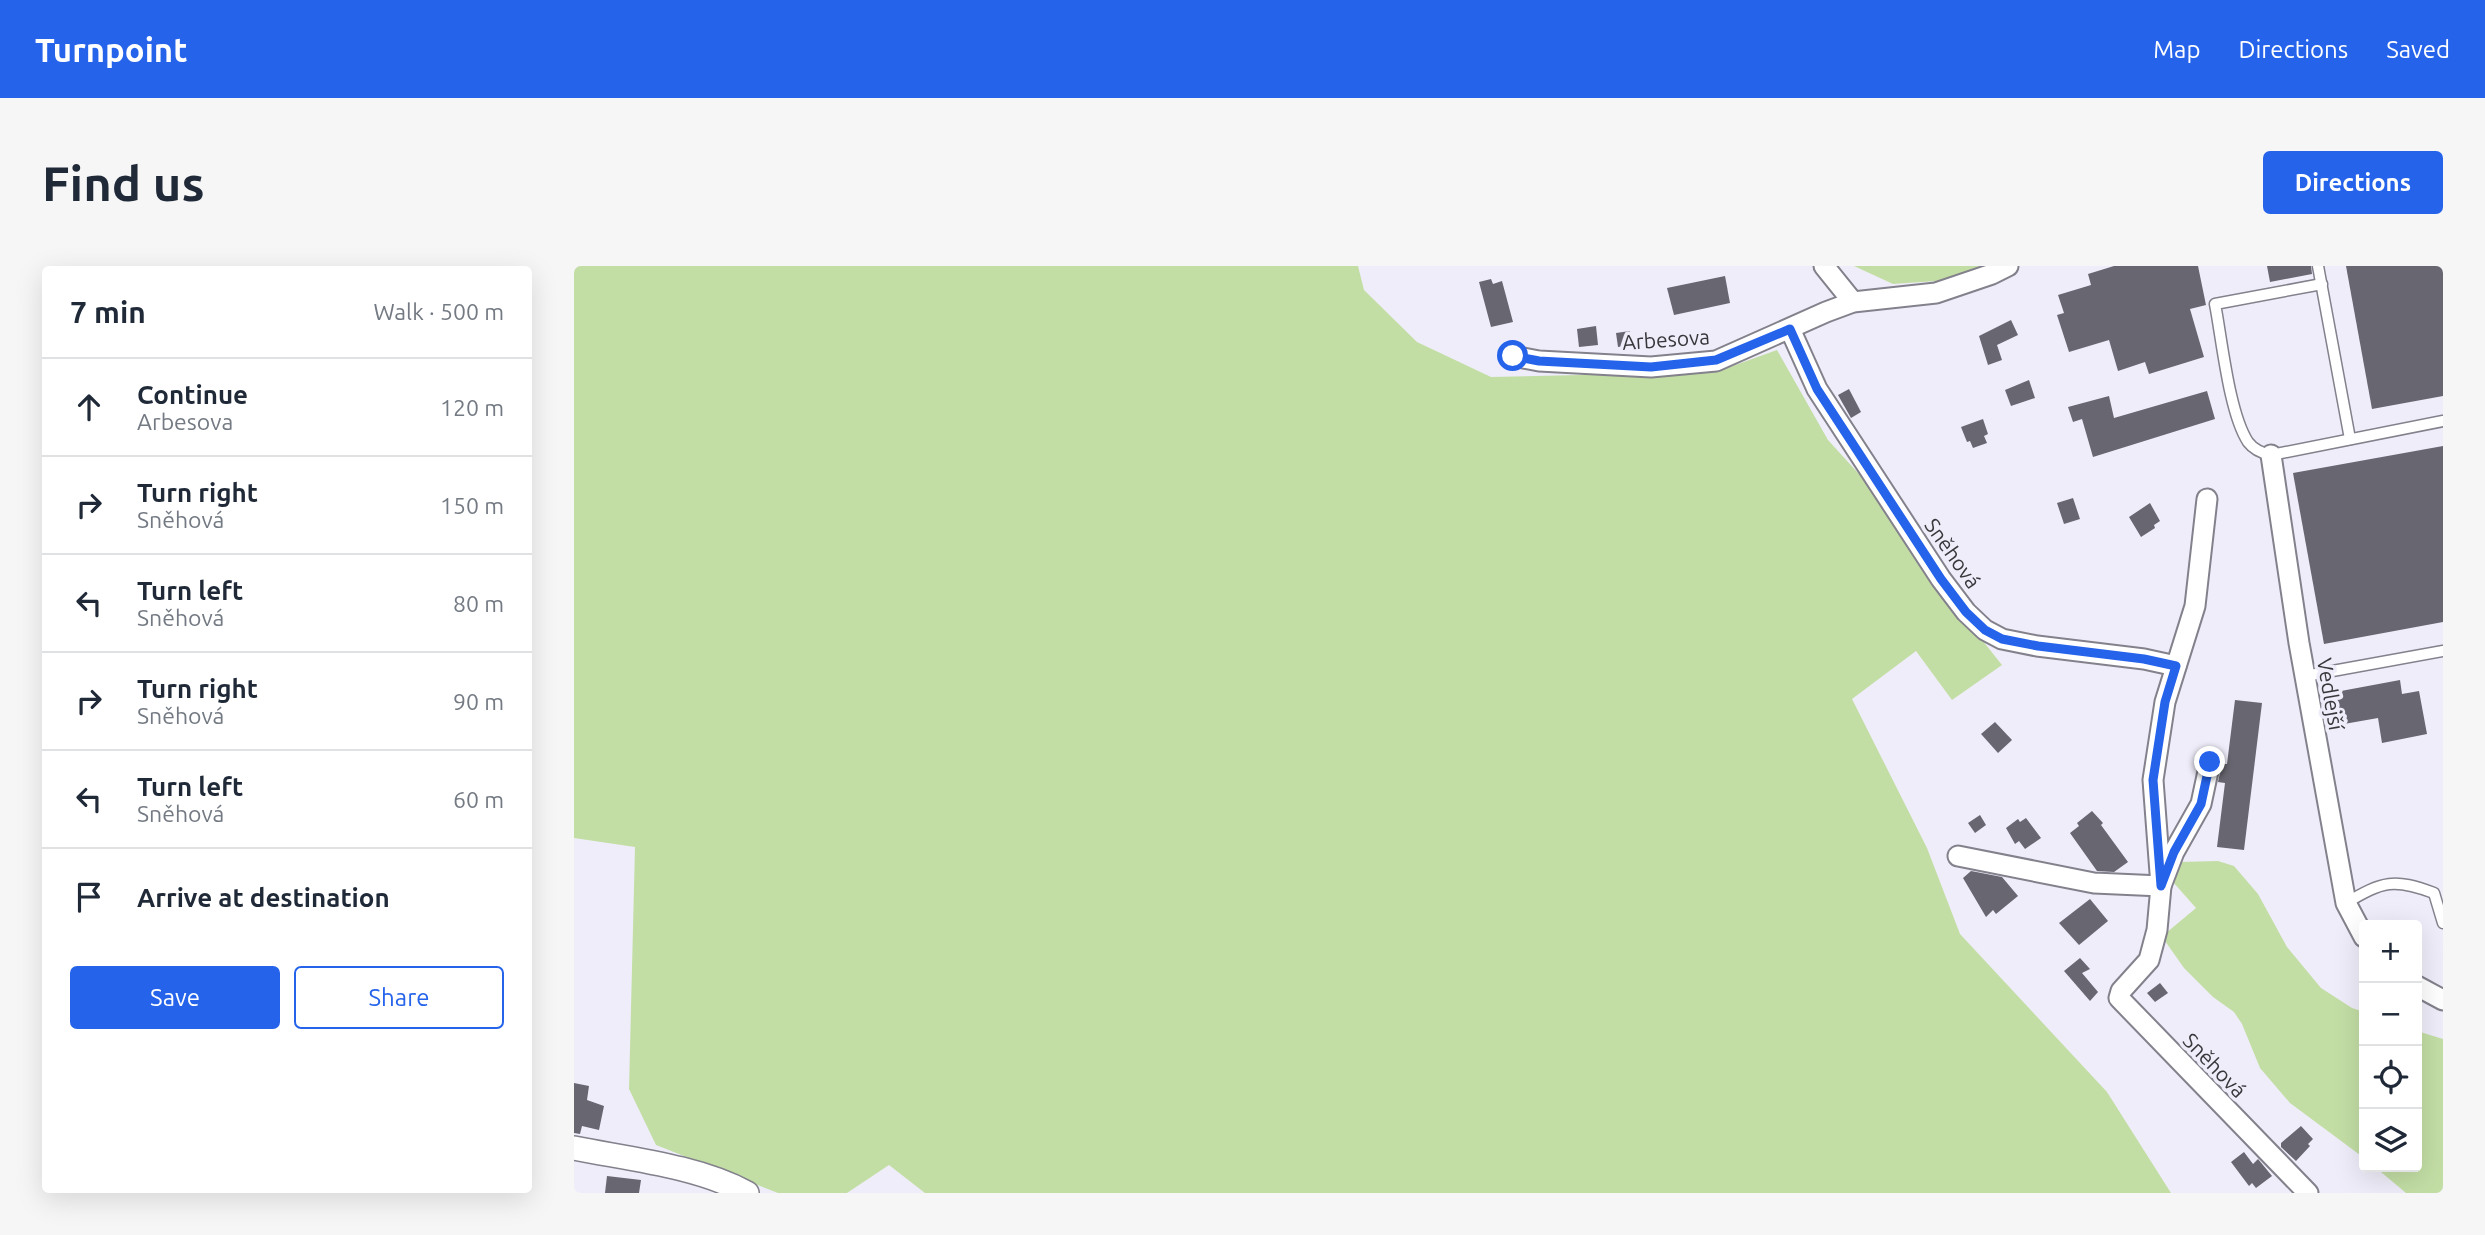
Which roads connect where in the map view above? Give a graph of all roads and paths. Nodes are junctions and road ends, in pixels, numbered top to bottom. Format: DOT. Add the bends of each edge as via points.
graph roads {
  1 [pos="1824,266"];
  2 [pos="2008,266"];
  3 [pos="2318,266"];
  4 [pos="2322,284"];
  5 [pos="1853,303"];
  6 [pos="1790,329"];
  7 [pos="1513,356"];
  8 [pos="2443,421"];
  9 [pos="2350,439"];
  10 [pos="2271,455"];
  11 [pos="2207,499"];
  12 [pos="2443,651"];
  13 [pos="2176,666"];
  14 [pos="2305,676"];
  15 [pos="2210,762"];
  16 [pos="1958,856"];
  17 [pos="2161,886"];
  18 [pos="2346,903"];
  19 [pos="2443,923"];
  20 [pos="2359,928"];
  21 [pos="2422,989"];
  22 [pos="2443,1000"];
  23 [pos="574,1148"];
  24 [pos="747,1193"];
  25 [pos="2308,1193"];
  1 -- 5 [label="street"];
  2 -- 5 [label="street, Arbesova" via="1936,293"];
  3 -- 4 [label="lane"];
  4 -- 9 [label="lane"];
  4 -- 10 [label="lane" via="2215,304 2236,418 2249,443 2259,453"];
  5 -- 6 [label="street, Arbesova"];
  6 -- 7 [label="street, Arbesova" via="1716,360 1651,367"];
  6 -- 13 [label="street, Sněhová" via="1817,389 1941,579 1985,630 2002,639 2038,646"];
  8 -- 9 [label="lane"];
  9 -- 10 [label="lane"];
  10 -- 14 [label="street, Vedlejší"];
  11 -- 13 [label="street, Sněhová" via="2195,606"];
  12 -- 14 [label="lane"];
  13 -- 17 [label="street, Sněhová" via="2165,702 2153,780"];
  14 -- 18 [label="street, Vedlejší"];
  15 -- 17 [label="street, Sněhová" via="2201,804"];
  16 -- 17 [label="street" via="2094,883"];
  17 -- 25 [label="street, Sněhová" via="2149,960 2119,998"];
  18 -- 19 [label="lane" via="2372,887 2405,882 2434,893"];
  18 -- 20 [label="street, Vedlejší"];
  21 -- 22 [label="street"];
  23 -- 24 [label="street" via="727,1183"];
}
